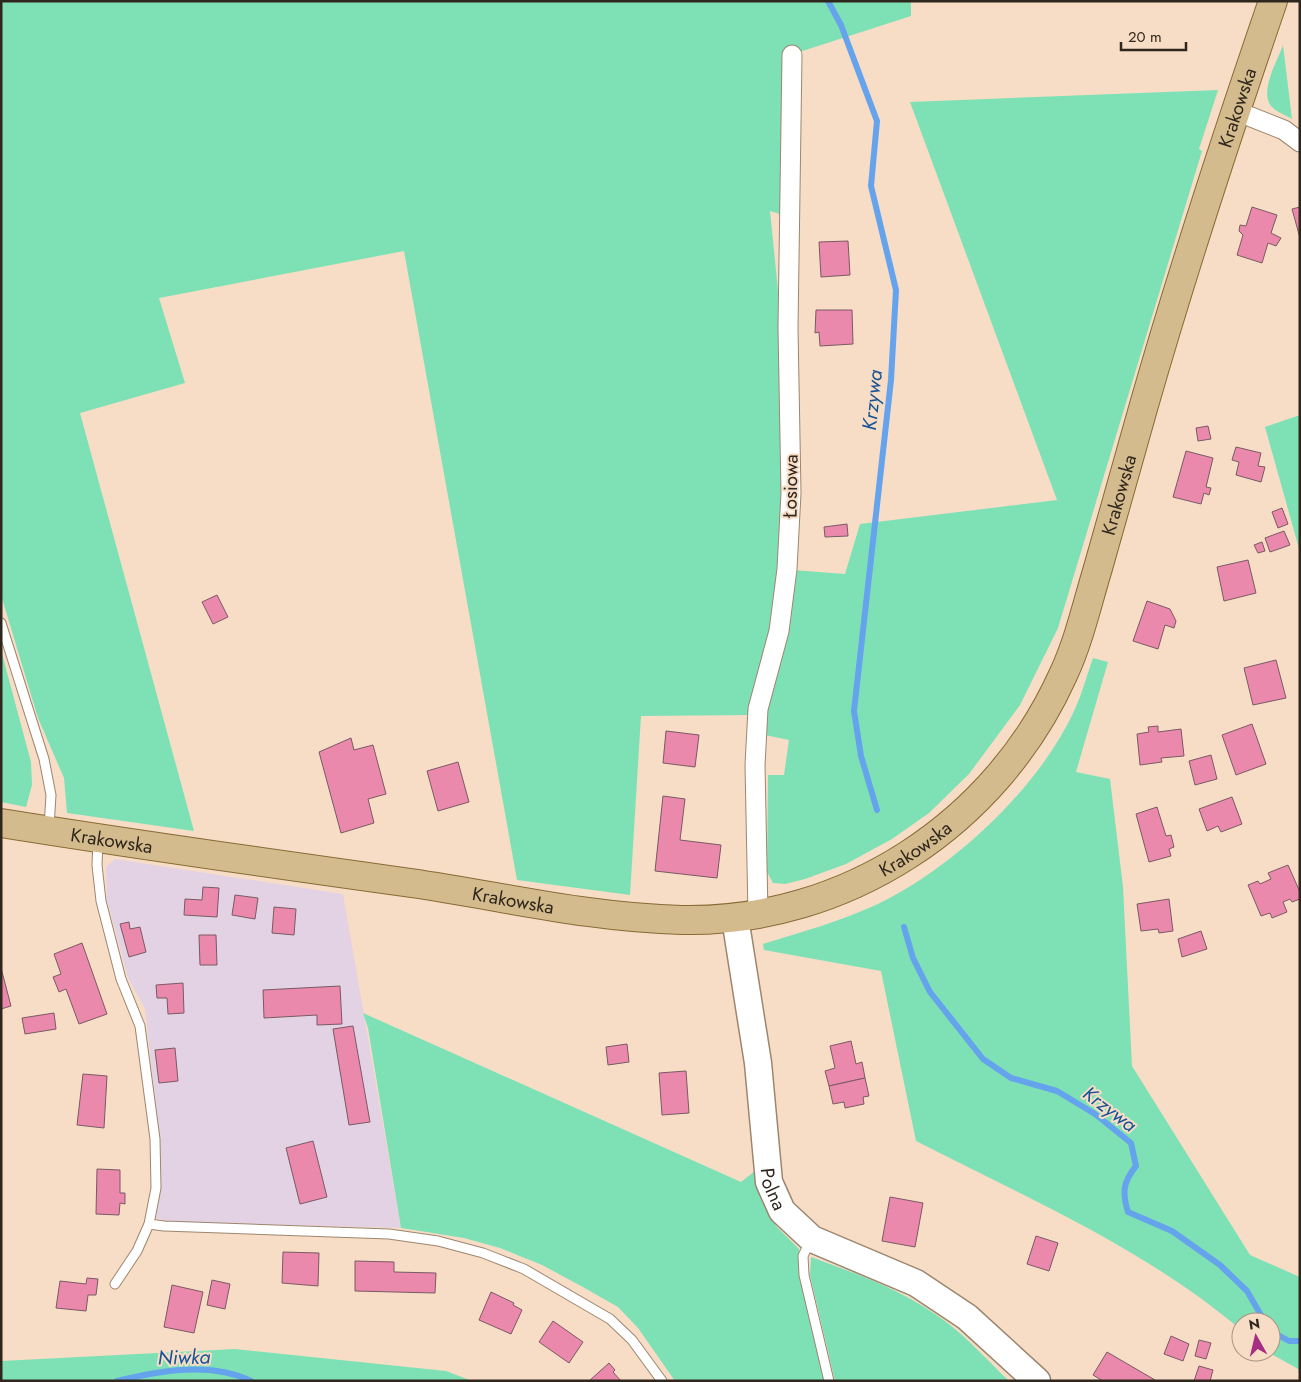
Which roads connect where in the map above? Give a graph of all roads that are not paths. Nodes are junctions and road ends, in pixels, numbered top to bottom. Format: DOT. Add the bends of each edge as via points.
graph roads {
  1 [pos="1273,1"];
  2 [pos="792,55"];
  3 [pos="1236,111"];
  4 [pos="1300,142"];
  5 [pos="1,623"];
  6 [pos="1,823"];
  7 [pos="48,830"];
  8 [pos="98,838"];
  9 [pos="747,916"];
  10 [pos="149,1224"];
  11 [pos="812,1239"];
  12 [pos="116,1284"];
  13 [pos="662,1381"];
  14 [pos="829,1381"];
  15 [pos="1037,1381"];
  1 -- 3 [label="main road, Krakowska"];
  2 -- 9 [label="street, Łosiowa" via="788,328 791,493 787,569 779,631 758,709"];
  3 -- 4 [label="street" via="1284,130"];
  3 -- 9 [label="main road, Krakowska" via="1181,280 1074,646 1064,673 1030,735 975,803 917,850 853,885 813,901"];
  5 -- 7 [label="lane" via="44,759 52,795"];
  6 -- 7 [label="main road, Krakowska"];
  7 -- 8 [label="main road, Krakowska"];
  8 -- 9 [label="main road, Krakowska" via="585,912 684,920"];
  8 -- 10 [label="lane" via="101,901 121,979 140,1026 154,1130 156,1188"];
  9 -- 11 [label="street, Polna" via="769,1182 782,1211"];
  10 -- 12 [label="lane"];
  10 -- 13 [label="lane" via="389,1234 438,1241 483,1253 524,1269 610,1319 632,1340"];
  11 -- 14 [label="lane" via="803,1256 804,1276"];
  11 -- 15 [label="street, Polna" via="916,1284 967,1316"];
}
